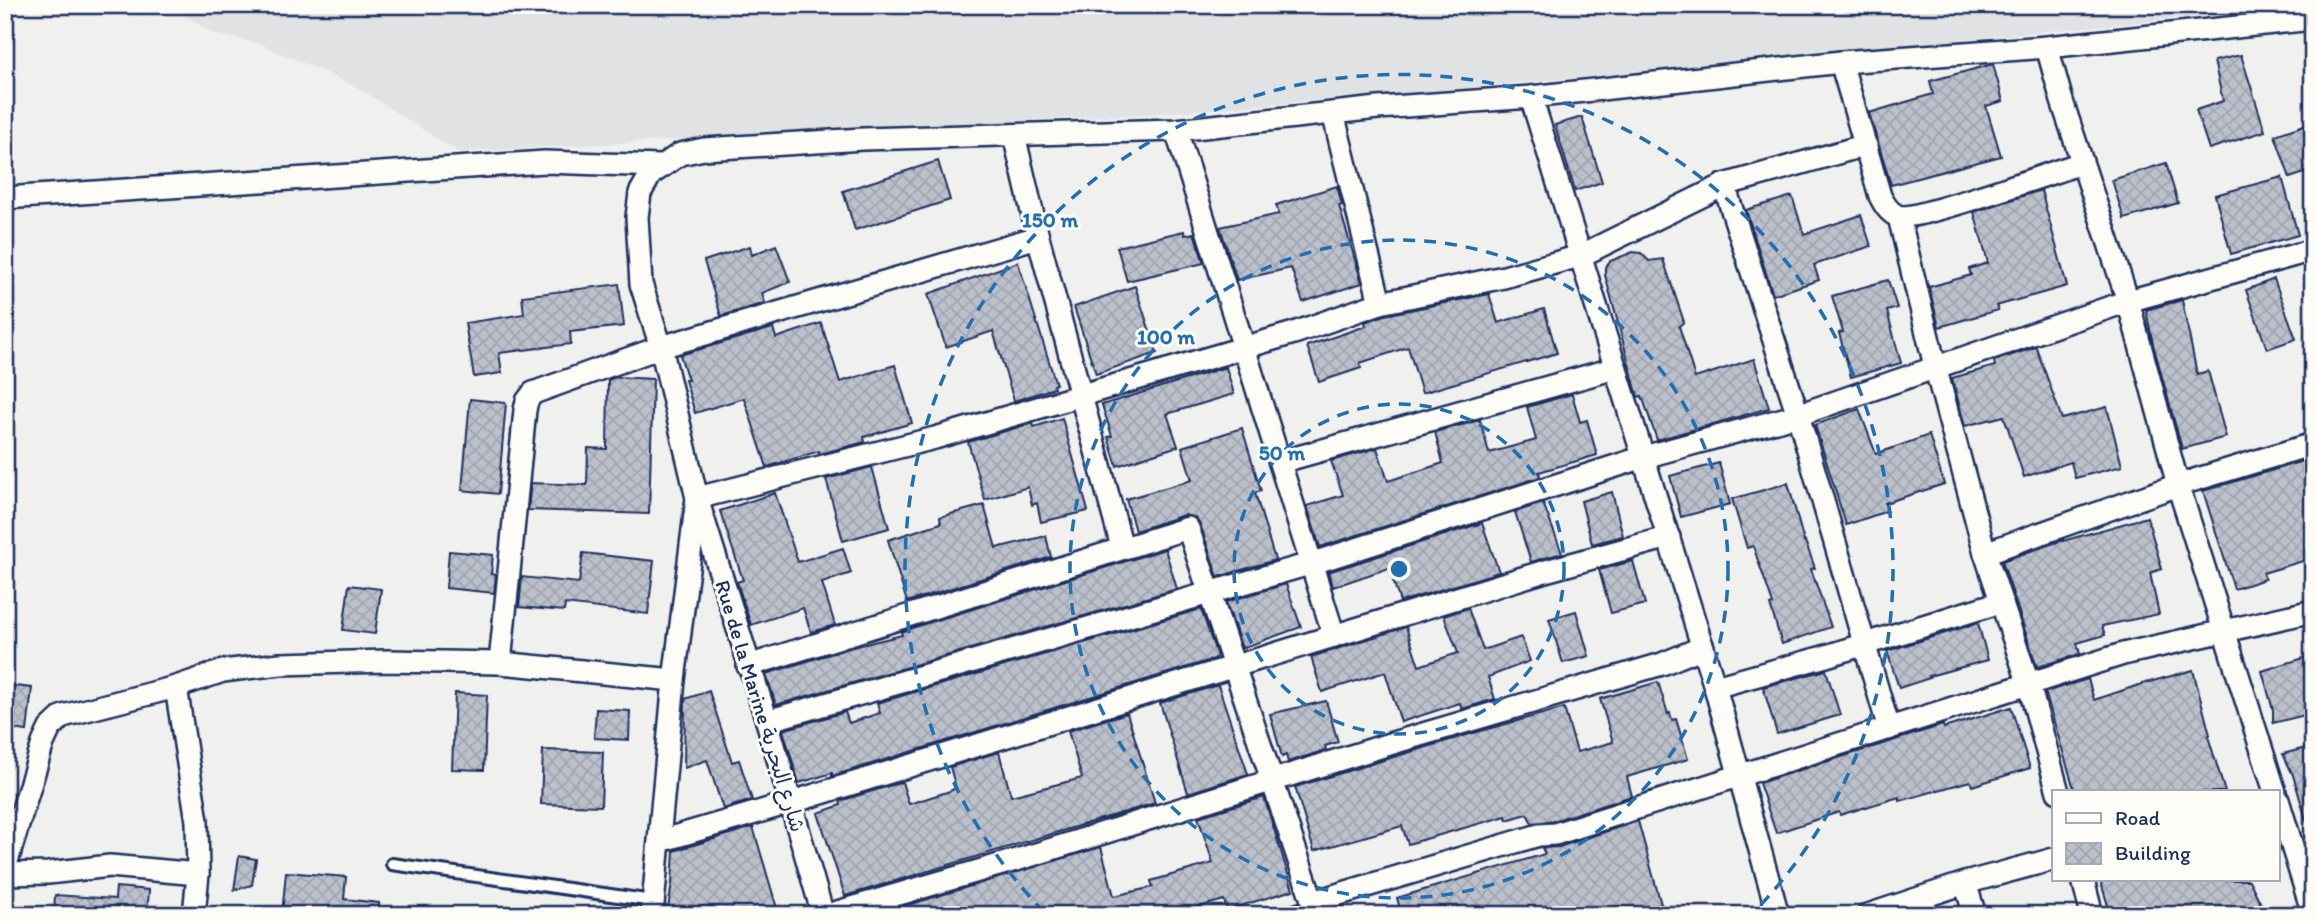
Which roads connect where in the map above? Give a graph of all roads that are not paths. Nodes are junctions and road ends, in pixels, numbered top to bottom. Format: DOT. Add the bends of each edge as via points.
graph roads {
  1 [pos="2313,19"];
  2 [pos="2047,47"];
  3 [pos="1841,62"];
  4 [pos="1531,97"];
  5 [pos="1333,113"];
  6 [pos="1176,130"];
  7 [pos="1014,135"];
  8 [pos="1866,145"];
  9 [pos="2082,163"];
  10 [pos="660,166"];
  11 [pos="1724,185"];
  12 [pos="5,198"];
  13 [pos="1899,217"];
  14 [pos="1038,237"];
  15 [pos="2313,250"];
  16 [pos="1580,256"];
  17 [pos="2128,301"];
  18 [pos="1380,303"];
  19 [pos="661,347"];
  20 [pos="1242,347"];
  21 [pos="1935,366"];
  22 [pos="1616,368"];
  23 [pos="1080,396"];
  24 [pos="1798,415"];
  25 [pos="2313,444"];
  26 [pos="1644,457"];
  27 [pos="1280,462"];
  28 [pos="2178,485"];
  29 [pos="697,498"];
  30 [pos="1669,537"];
  31 [pos="1122,547"];
  32 [pos="1985,553"];
  33 [pos="1313,563"];
  34 [pos="1208,594"];
  35 [pos="2001,602"];
  36 [pos="2313,611"];
  37 [pos="2225,631"];
  38 [pos="1334,636"];
  39 [pos="1866,644"];
  40 [pos="1703,647"];
  41 [pos="500,663"];
  42 [pos="748,666"];
  43 [pos="1236,666"];
  44 [pos="674,680"];
  45 [pos="2029,685"];
  46 [pos="176,687"];
  47 [pos="1715,687"];
  48 [pos="767,721"];
  49 [pos="1889,729"];
  50 [pos="1738,776"];
  51 [pos="1272,779"];
  52 [pos="2057,790"];
  53 [pos="2275,790"];
  54 [pos="789,803"];
  55 [pos="2280,804"];
  56 [pos="660,841"];
  57 [pos="2303,847"];
  58 [pos="2052,860"];
  59 [pos="392,864"];
  60 [pos="5,871"];
  61 [pos="198,874"];
  62 [pos="2082,881"];
  63 [pos="1965,883"];
  64 [pos="652,908"];
  65 [pos="1310,913"];
  66 [pos="2313,914"];
  67 [pos="194,915"];
  68 [pos="825,915"];
  69 [pos="1778,915"];
  70 [pos="1868,915"];
  71 [pos="1975,915"];
  72 [pos="2092,915"];
  1 -- 2 [label="street"];
  2 -- 3 [label="street"];
  2 -- 9 [label="street"];
  3 -- 4 [label="street"];
  3 -- 8 [label="street"];
  4 -- 5 [label="street"];
  4 -- 16 [label="street"];
  5 -- 6 [label="street"];
  5 -- 18 [label="street"];
  6 -- 7 [label="street"];
  6 -- 20 [label="street"];
  7 -- 10 [label="street" via="704,149"];
  7 -- 14 [label="street"];
  8 -- 11 [label="street"];
  8 -- 13 [label="street" via="1880,197"];
  9 -- 13 [label="street"];
  9 -- 17 [label="street"];
  10 -- 12 [label="street" via="545,162"];
  10 -- 19 [label="street, Rue de la Marine شارع البحرية" via="640,193 637,217 641,284"];
  11 -- 16 [label="street"];
  11 -- 24 [label="street"];
  13 -- 21 [label="street"];
  14 -- 19 [label="street"];
  14 -- 23 [label="street"];
  15 -- 17 [label="street"];
  16 -- 18 [label="street"];
  16 -- 22 [label="street"];
  17 -- 21 [label="street"];
  17 -- 28 [label="street"];
  18 -- 20 [label="street"];
  19 -- 29 [label="street, Rue de la Marine شارع البحرية"];
  19 -- 41 [label="street" via="539,390 527,401"];
  20 -- 23 [label="street"];
  20 -- 27 [label="street"];
  21 -- 24 [label="street"];
  21 -- 32 [label="street"];
  22 -- 26 [label="street"];
  22 -- 27 [label="street"];
  23 -- 29 [label="street"];
  23 -- 31 [label="street"];
  24 -- 26 [label="street"];
  24 -- 39 [label="street"];
  25 -- 28 [label="street"];
  26 -- 30 [label="street"];
  26 -- 33 [label="street"];
  27 -- 33 [label="street"];
  28 -- 32 [label="street"];
  28 -- 37 [label="street"];
  29 -- 42 [label="street, Rue de la Marine شارع البحرية"];
  29 -- 44 [label="street"];
  30 -- 38 [label="street"];
  30 -- 40 [label="street"];
  31 -- 34 [label="street" via="1188,528"];
  31 -- 42 [label="street"];
  32 -- 35 [label="street"];
  33 -- 34 [label="street"];
  33 -- 38 [label="street"];
  34 -- 43 [label="street"];
  34 -- 48 [label="street"];
  35 -- 39 [label="street"];
  35 -- 45 [label="street"];
  36 -- 37 [label="street"];
  37 -- 45 [label="street" via="2123,654"];
  37 -- 53 [label="street"];
  38 -- 43 [label="street"];
  39 -- 47 [label="street"];
  39 -- 49 [label="street"];
  40 -- 47 [label="street"];
  40 -- 51 [label="street" via="1662,664"];
  41 -- 44 [label="street"];
  41 -- 46 [label="street" via="280,664 223,671"];
  42 -- 48 [label="street, Rue de la Marine شارع البحرية"];
  43 -- 51 [label="street"];
  43 -- 54 [label="street"];
  44 -- 56 [label="street"];
  45 -- 49 [label="street"];
  45 -- 52 [label="street"];
  46 -- 60 [label="street" via="63,716 50,728"];
  46 -- 61 [label="street" via="197,821"];
  47 -- 50 [label="street"];
  48 -- 54 [label="street, Rue de la Marine شارع البحرية"];
  49 -- 50 [label="street"];
  50 -- 65 [label="street" via="1555,834 1316,901"];
  50 -- 69 [label="street"];
  51 -- 65 [label="street"];
  51 -- 68 [label="street"];
  54 -- 56 [label="street"];
  54 -- 68 [label="street, Rue de la Marine شارع البحرية"];
  55 -- 57 [label="street"];
  56 -- 64 [label="street"];
  57 -- 66 [label="street"];
  58 -- 63 [label="street"];
  59 -- 64 [label="lane"];
  60 -- 61 [label="street" via="48,873 110,866"];
  61 -- 67 [label="street"];
  62 -- 72 [label="street"];
  63 -- 70 [label="street"];
  63 -- 71 [label="street"];
}
